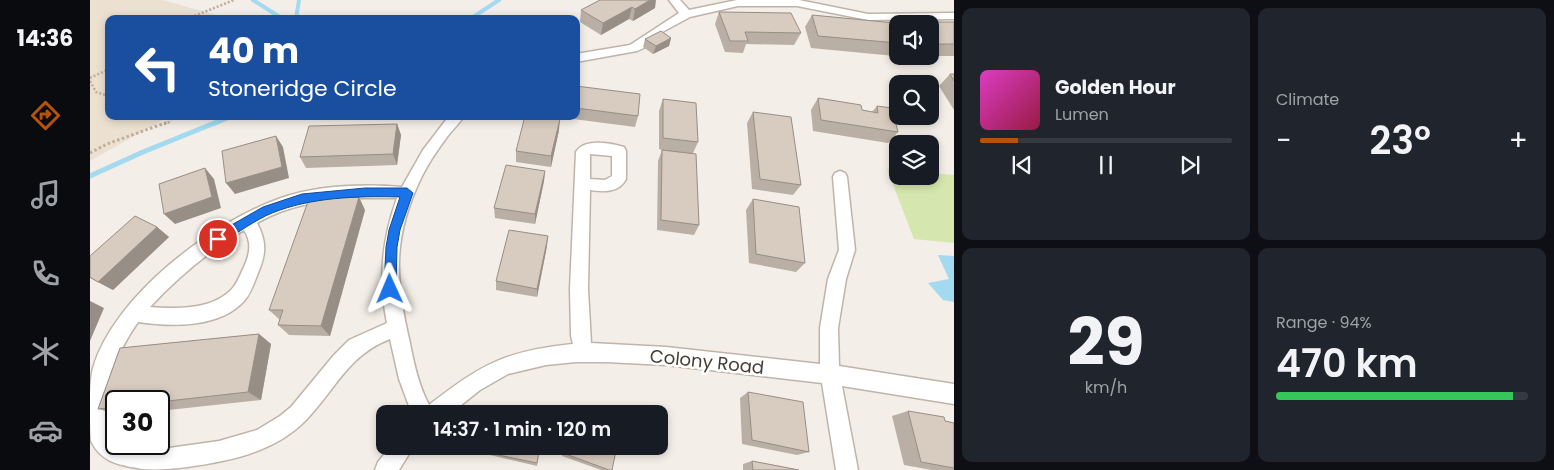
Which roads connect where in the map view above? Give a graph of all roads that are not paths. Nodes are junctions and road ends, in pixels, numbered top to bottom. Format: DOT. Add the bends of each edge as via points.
graph roads {
  1 [pos="674,0"];
  2 [pos="686,14"];
  3 [pos="954,16"];
  4 [pos="580,57"];
  5 [pos="454,120"];
  6 [pos="840,177"];
  7 [pos="582,184"];
  8 [pos="407,193"];
  9 [pos="247,221"];
  10 [pos="133,313"];
  11 [pos="397,328"];
  12 [pos="584,352"];
  13 [pos="830,375"];
  14 [pos="954,394"];
  15 [pos="419,405"];
  16 [pos="445,405"];
  17 [pos="397,455"];
  18 [pos="386,470"];
  19 [pos="847,470"];
  1 -- 2 [label="street"];
  2 -- 3 [label="street" via="738,3 771,2 802,4 868,17"];
  2 -- 4 [label="street" via="633,48"];
  5 -- 8 [label="street" via="434,143"];
  6 -- 13 [label="street" via="847,250 837,279 829,328"];
  7 -- 12 [label="street" via="579,289 580,336"];
  8 -- 9 [label="street" via="365,192 302,198"];
  8 -- 11 [label="street" via="395,230 390,263 390,289"];
  9 -- 10 [label="street" via="176,268"];
  9 -- 10 [label="street" via="259,242 255,262 241,290 226,305 199,313 165,317"];
  10 -- 11 [label="street" via="110,348 97,385 99,435 119,454 155,460 223,451 274,433 295,418 352,349"];
  11 -- 15 [label="street" via="408,379"];
  12 -- 13 [label="street, Colony Road" via="676,358"];
  12 -- 16 [label="street, Colony Road" via="515,362 472,383"];
  13 -- 14 [label="street, Colony Road"];
  13 -- 19 [label="street"];
  17 -- 18 [label="street"];
}
